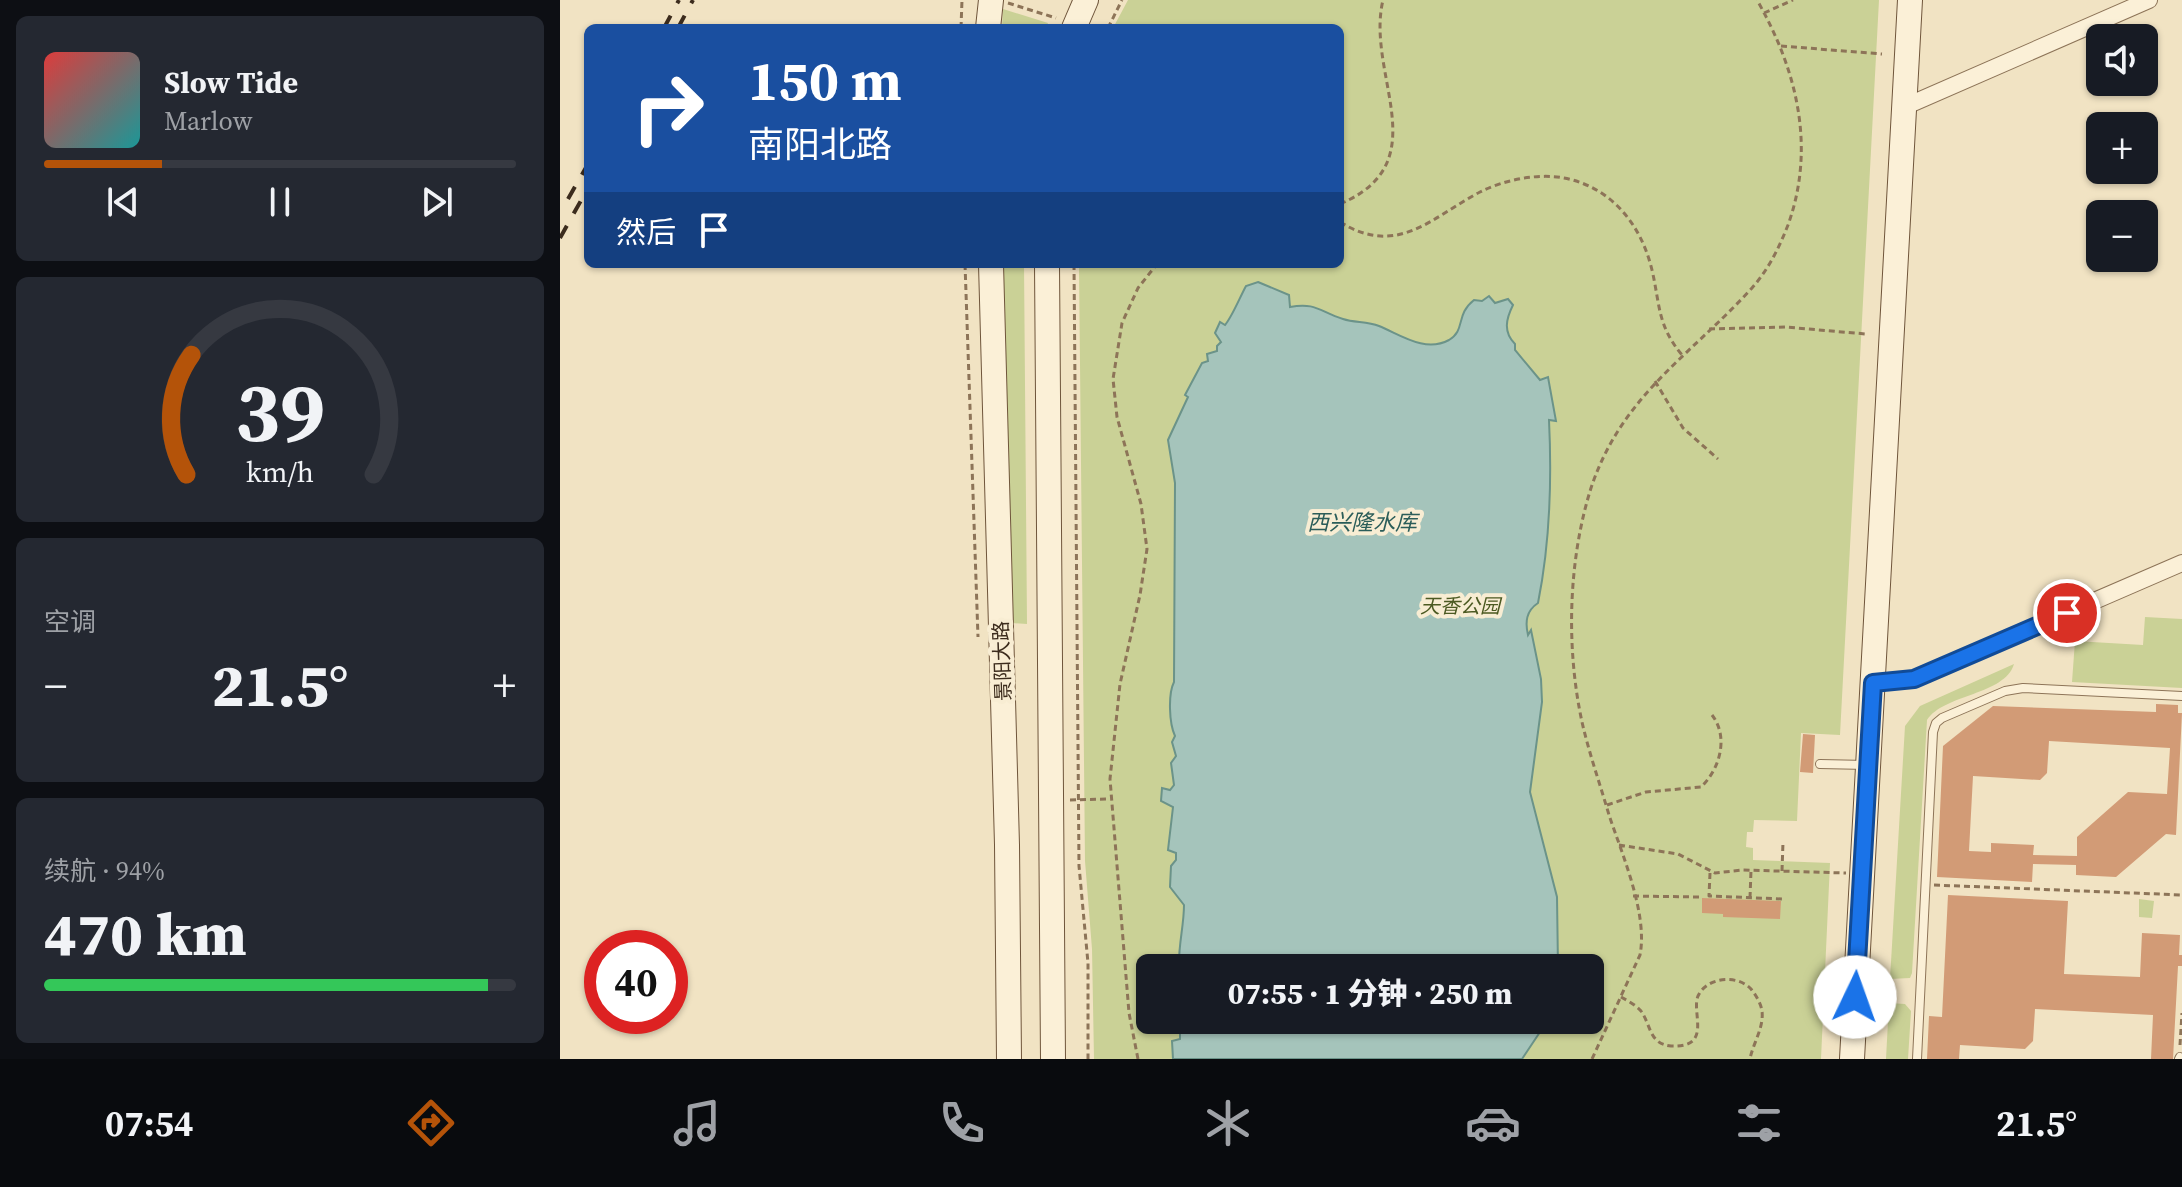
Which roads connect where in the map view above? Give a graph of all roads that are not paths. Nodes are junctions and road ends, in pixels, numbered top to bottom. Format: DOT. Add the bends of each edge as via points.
graph roads {
  1 [pos="1086,0"];
  2 [pos="1910,0"];
  3 [pos="2149,0"];
  4 [pos="999,2"];
  5 [pos="1065,23"];
  6 [pos="990,24"];
  7 [pos="1904,107"];
  8 [pos="991,268"];
  9 [pos="1047,268"];
  10 [pos="2182,563"];
  11 [pos="1873,683"];
  12 [pos="2182,696"];
  13 [pos="1820,764"];
  14 [pos="1868,765"];
  15 [pos="1009,1059"];
  16 [pos="1053,1059"];
  17 [pos="1852,1059"];
  18 [pos="1917,1059"];
  1 -- 5 [label="main road"];
  2 -- 7 [label="main road"];
  3 -- 7 [label="street"];
  4 -- 6 [label="main road"];
  7 -- 11 [label="main road"];
  8 -- 15 [label="main road, 景阳大路"];
  9 -- 16 [label="main road"];
  10 -- 11 [label="street" via="1914,679"];
  11 -- 14 [label="main road"];
  12 -- 18 [label="lane" via="2023,688 1938,721 1933,732"];
  13 -- 14 [label="lane"];
  14 -- 17 [label="main road"];
}
